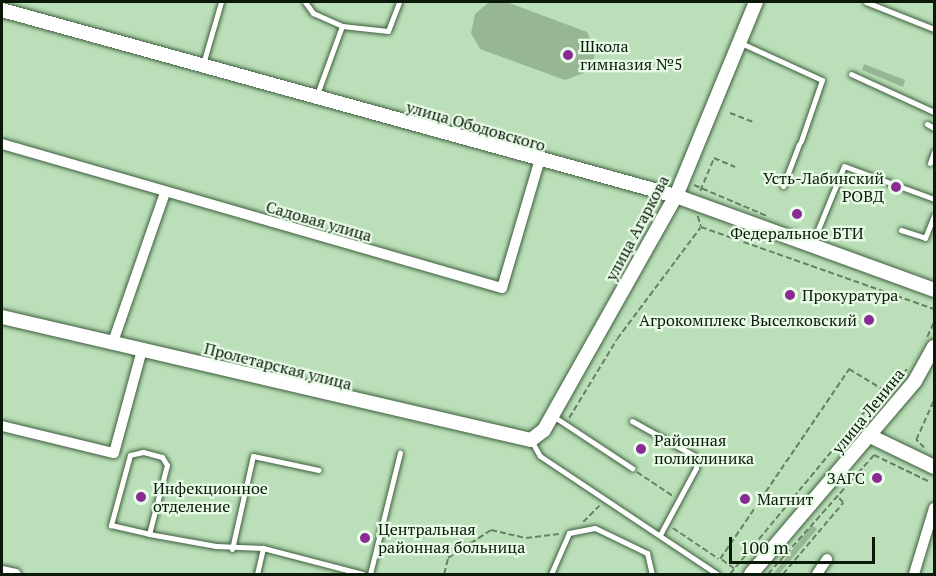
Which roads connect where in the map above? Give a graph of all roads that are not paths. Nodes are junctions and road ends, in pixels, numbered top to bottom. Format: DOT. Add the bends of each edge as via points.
graph roads {
  1 [pos="220,2"];
  2 [pos="304,2"];
  3 [pos="399,2"];
  4 [pos="756,2"];
  5 [pos="866,2"];
  6 [pos="2,10"];
  7 [pos="342,26"];
  8 [pos="934,29"];
  9 [pos="739,43"];
  10 [pos="203,65"];
  11 [pos="852,74"];
  12 [pos="316,97"];
  13 [pos="934,112"];
  14 [pos="927,124"];
  15 [pos="934,128"];
  16 [pos="2,144"];
  17 [pos="934,152"];
  18 [pos="539,162"];
  19 [pos="930,163"];
  20 [pos="783,186"];
  21 [pos="165,193"];
  22 [pos="676,196"];
  23 [pos="934,199"];
  24 [pos="934,216"];
  25 [pos="901,230"];
  26 [pos="812,245"];
  27 [pos="934,290"];
  28 [pos="2,316"];
  29 [pos="112,342"];
  30 [pos="929,347"];
  31 [pos="142,350"];
  32 [pos="552,415"];
  33 [pos="632,422"];
  34 [pos="2,426"];
  35 [pos="870,436"];
  36 [pos="531,440"];
  37 [pos="400,453"];
  38 [pos="934,467"];
  39 [pos="632,468"];
  40 [pos="319,470"];
  41 [pos="934,508"];
  42 [pos="661,533"];
  43 [pos="149,534"];
  44 [pos="930,537"];
  45 [pos="263,548"];
  46 [pos="232,549"];
  47 [pos="827,559"];
  48 [pos="2,571"];
  49 [pos="16,574"];
  50 [pos="257,574"];
  51 [pos="363,574"];
  52 [pos="370,574"];
  53 [pos="550,574"];
  54 [pos="652,574"];
  55 [pos="717,574"];
  56 [pos="751,574"];
  57 [pos="817,574"];
  58 [pos="914,574"];
  1 -- 10 [label="lane"];
  2 -- 7 [label="lane" via="313,13"];
  3 -- 7 [label="lane" via="388,31"];
  4 -- 9 [label="street, улица Агаркова"];
  5 -- 8 [label="lane"];
  6 -- 10 [label="street, улица Ободовского"];
  7 -- 12 [label="lane"];
  9 -- 20 [label="lane" via="822,80"];
  9 -- 22 [label="street, улица Агаркова"];
  10 -- 12 [label="street, улица Ободовского"];
  11 -- 13 [label="lane"];
  12 -- 18 [label="street, улица Ободовского"];
  14 -- 15 [label="lane"];
  16 -- 21 [label="street, Садовая улица"];
  17 -- 19 [label="lane"];
  18 -- 21 [label="street, Садовая улица" via="502,288"];
  18 -- 22 [label="street, улица Ободовского"];
  21 -- 29 [label="street"];
  22 -- 26 [label="street, улица Ободовского"];
  22 -- 32 [label="street, улица Агаркова"];
  23 -- 26 [label="lane" via="844,166"];
  24 -- 25 [label="lane" via="925,238"];
  26 -- 27 [label="street, улица Ободовского"];
  28 -- 29 [label="street, Пролетарская улица"];
  29 -- 31 [label="street, Пролетарская улица"];
  30 -- 35 [label="street, улица Ленина"];
  31 -- 34 [label="street" via="114,453"];
  31 -- 36 [label="street, Пролетарская улица"];
  32 -- 36 [label="street, улица Агаркова"];
  32 -- 39 [label="lane"];
  33 -- 42 [label="lane" via="695,456 696,468"];
  35 -- 38 [label="street"];
  35 -- 56 [label="street, улица Ленина"];
  36 -- 42 [label="lane" via="540,456"];
  37 -- 52 [label="lane"];
  40 -- 46 [label="lane" via="253,456"];
  41 -- 44 [label="street"];
  42 -- 55 [label="lane"];
  43 -- 43 [label="lane" via="111,525 130,455 143,452 162,457 167,465"];
  43 -- 46 [label="lane"];
  44 -- 58 [label="street"];
  45 -- 46 [label="lane"];
  45 -- 50 [label="lane"];
  45 -- 51 [label="lane"];
  47 -- 57 [label="street"];
  48 -- 49 [label="street"];
  53 -- 54 [label="lane" via="571,532 595,528 647,553"];
}
